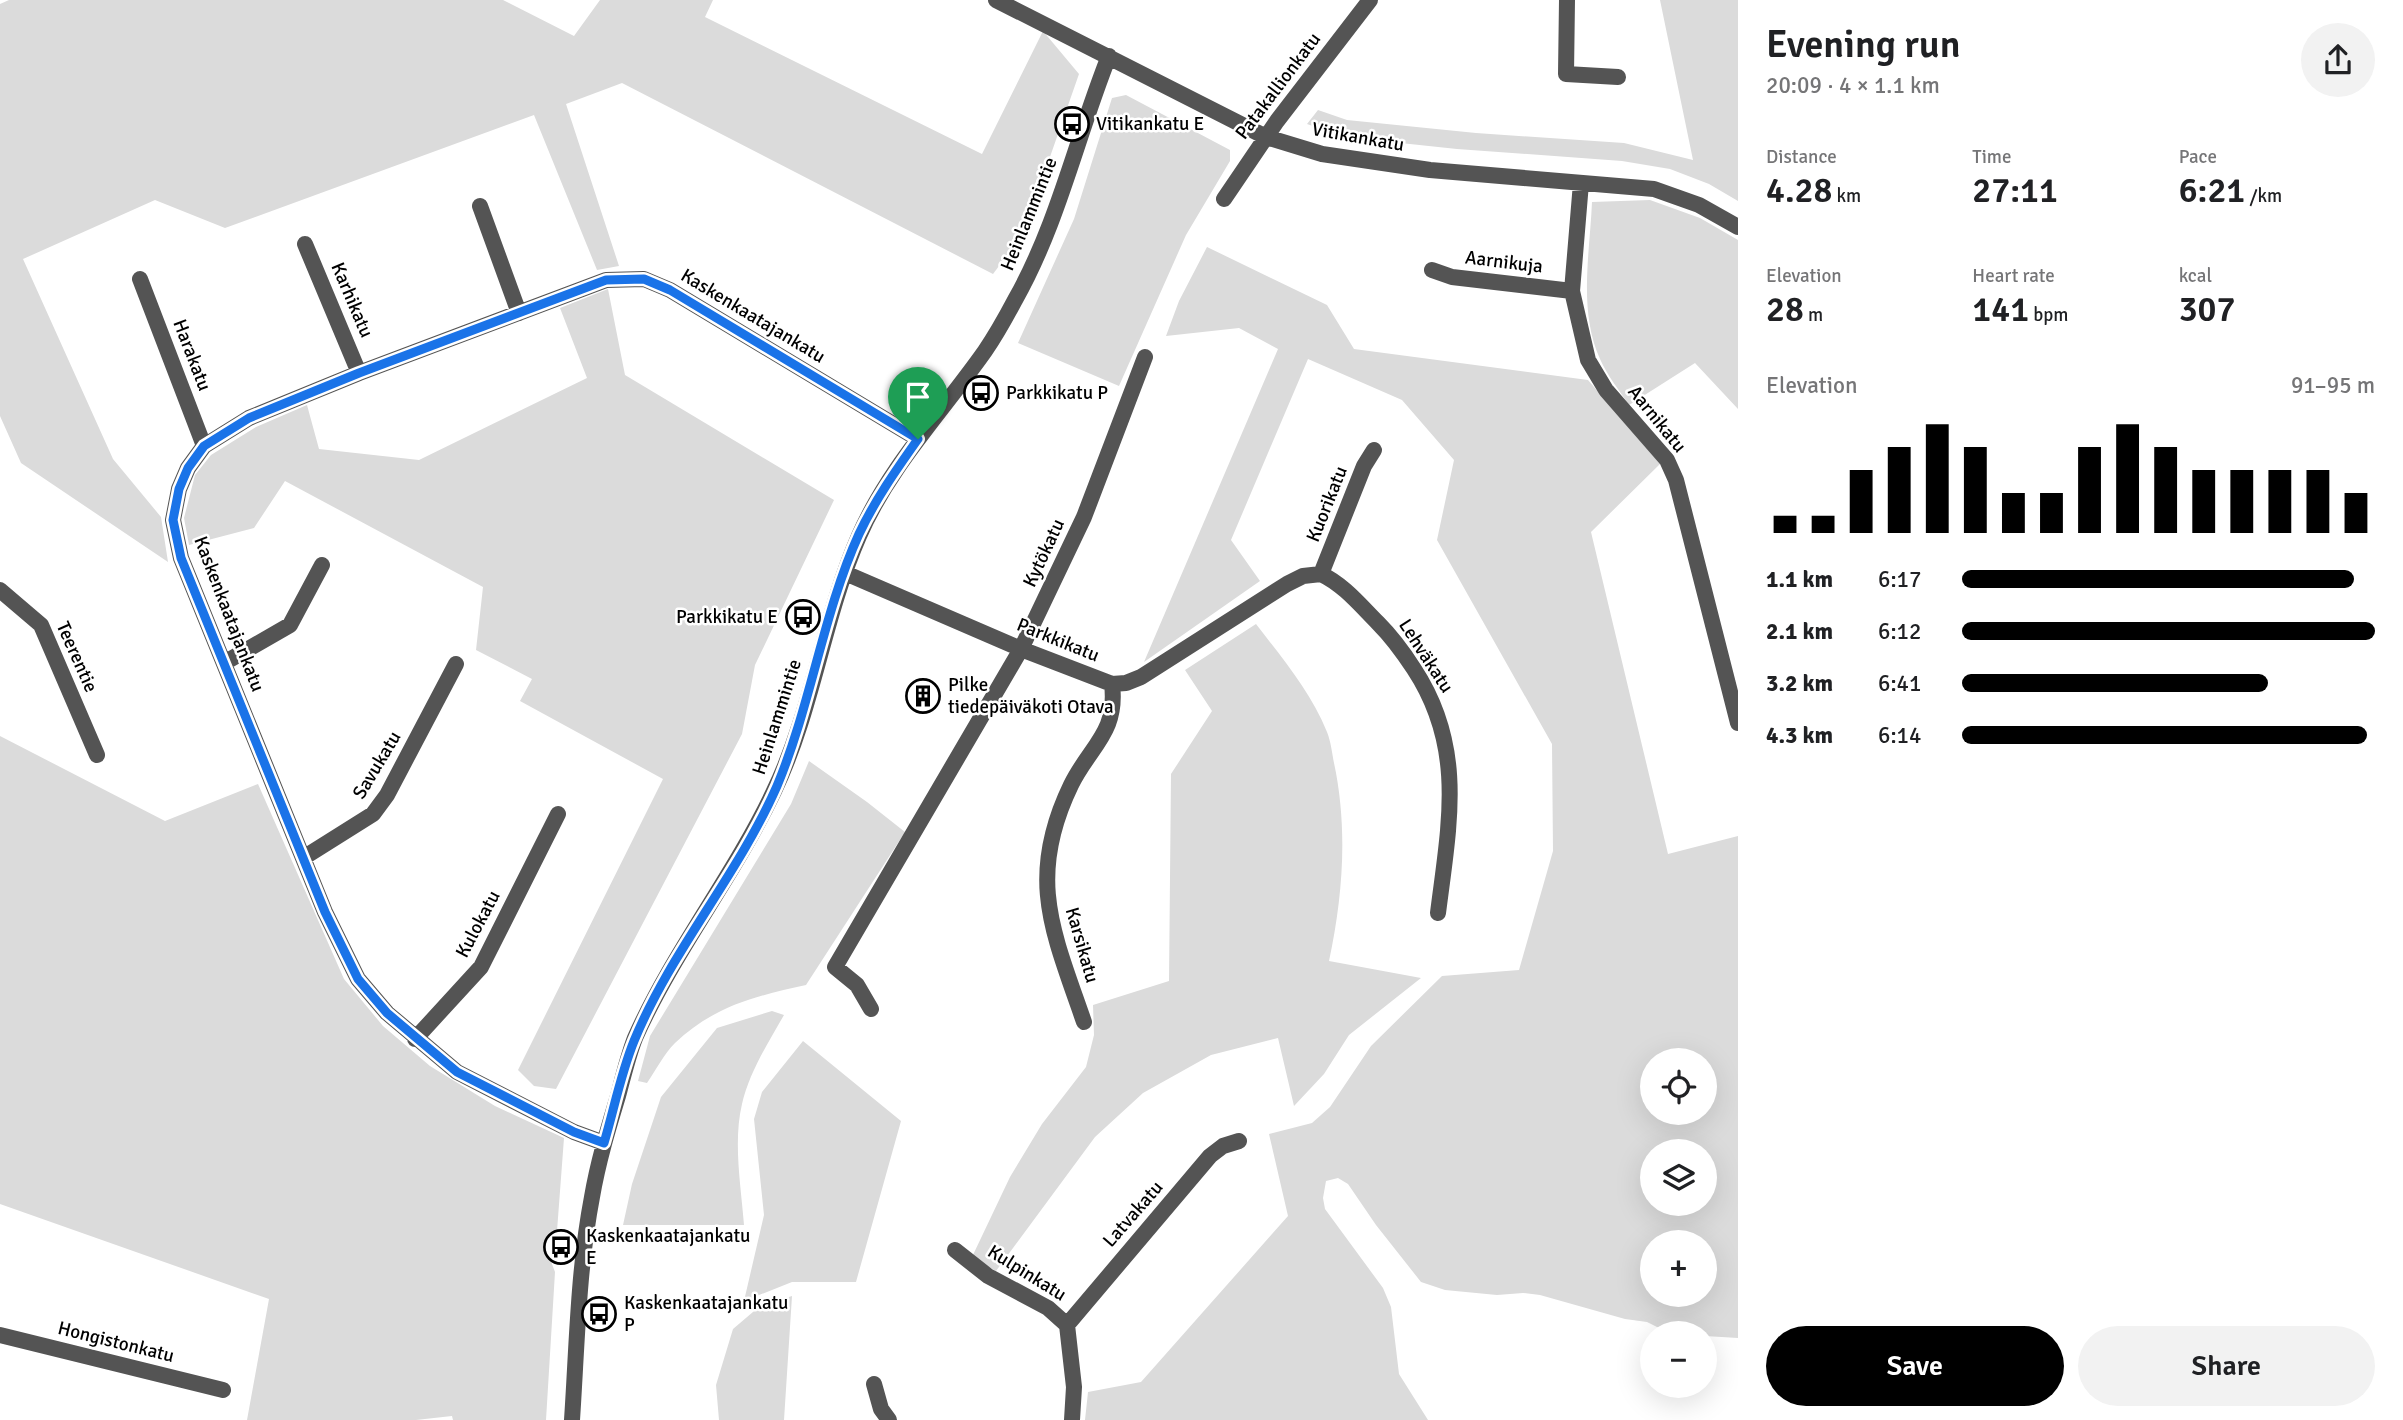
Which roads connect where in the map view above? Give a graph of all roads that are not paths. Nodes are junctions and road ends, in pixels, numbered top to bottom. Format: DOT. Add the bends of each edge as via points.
graph roads {
  1 [pos="996,0"];
  2 [pos="1370,0"];
  3 [pos="1567,0"];
  4 [pos="1110,56"];
  5 [pos="1618,77"];
  6 [pos="1266,137"];
  7 [pos="1581,183"];
  8 [pos="1224,199"];
  9 [pos="480,206"];
  10 [pos="1738,227"];
  11 [pos="305,244"];
  12 [pos="1432,270"];
  13 [pos="140,279"];
  14 [pos="1573,291"];
  15 [pos="519,313"];
  16 [pos="1145,357"];
  17 [pos="359,373"];
  18 [pos="918,439"];
  19 [pos="204,446"];
  20 [pos="1374,450"];
  21 [pos="322,565"];
  22 [pos="845,573"];
  23 [pos="1321,574"];
  24 [pos="0,590"];
  25 [pos="1021,649"];
  26 [pos="224,663"];
  27 [pos="456,664"];
  28 [pos="1112,684"];
  29 [pos="1738,723"];
  30 [pos="97,755"];
  31 [pos="558,814"];
  32 [pos="303,858"];
  33 [pos="1438,913"];
  34 [pos="871,1009"];
  35 [pos="1084,1022"];
  36 [pos="415,1039"];
  37 [pos="1239,1141"];
  38 [pos="604,1143"];
  39 [pos="955,1250"];
  40 [pos="1067,1325"];
  41 [pos="0,1335"];
  42 [pos="874,1384"];
  43 [pos="223,1390"];
  44 [pos="572,1420"];
  45 [pos="889,1420"];
  46 [pos="1072,1420"];
  1 -- 4 [label="street, Vitikankatu"];
  2 -- 6 [label="street, Patakallionkatu"];
  3 -- 5 [label="street" via="1566,75"];
  4 -- 6 [label="street, Vitikankatu"];
  4 -- 18 [label="street, Heinlammintie" via="1018,296 987,348"];
  6 -- 7 [label="street, Vitikankatu" via="1322,154 1417,168"];
  6 -- 8 [label="street, Patakallionkatu"];
  7 -- 10 [label="street, Vitikankatu" via="1654,189 1699,205"];
  7 -- 14 [label="street, Aarnikatu"];
  9 -- 15 [label="street"];
  11 -- 17 [label="street, Karhikatu"];
  12 -- 14 [label="street, Aarnikuja"];
  13 -- 19 [label="street, Harakatu"];
  14 -- 29 [label="street, Aarnikatu" via="1588,360 1606,390 1667,460 1676,480"];
  15 -- 17 [label="street, Kaskenkaatajankatu"];
  15 -- 18 [label="street, Kaskenkaatajankatu" via="606,280 644,279 670,290"];
  16 -- 25 [label="street, Kytökatu" via="1084,517"];
  17 -- 19 [label="street, Kaskenkaatajankatu" via="249,418"];
  18 -- 22 [label="street, Heinlammintie" via="874,505"];
  19 -- 26 [label="street, Kaskenkaatajankatu" via="179,489 173,520 181,558"];
  20 -- 23 [label="street, Kuorikatu"];
  21 -- 26 [label="street" via="290,625"];
  22 -- 25 [label="street, Parkkikatu"];
  22 -- 38 [label="street, Heinlammintie" via="776,788 634,1041"];
  23 -- 28 [label="street, Parkkikatu" via="1287,583 1141,677"];
  23 -- 33 [label="street, Lehväkatu" via="1338,582 1393,638 1435,707 1451,779"];
  24 -- 30 [label="street, Teerentie" via="41,625"];
  25 -- 28 [label="street, Parkkikatu"];
  25 -- 34 [label="street, Kytökatu" via="835,967 857,985"];
  26 -- 32 [label="street, Kaskenkaatajankatu"];
  27 -- 32 [label="street, Savukatu" via="373,814"];
  28 -- 35 [label="street, Karsikatu" via="1112,719 1072,784 1047,860 1052,929"];
  31 -- 36 [label="street, Kulokatu" via="481,967"];
  32 -- 36 [label="street, Kaskenkaatajankatu" via="358,979"];
  36 -- 38 [label="street, Kaskenkaatajankatu" via="457,1072"];
  37 -- 40 [label="street, Latvakatu" via="1210,1156"];
  38 -- 44 [label="street, Heinlammintie" via="583,1257"];
  39 -- 40 [label="street, Kulpinkatu" via="988,1276 1048,1308"];
  40 -- 46 [label="street, Kulpinkatu"];
  41 -- 43 [label="street, Hongistonkatu"];
  42 -- 45 [label="street"];
}
